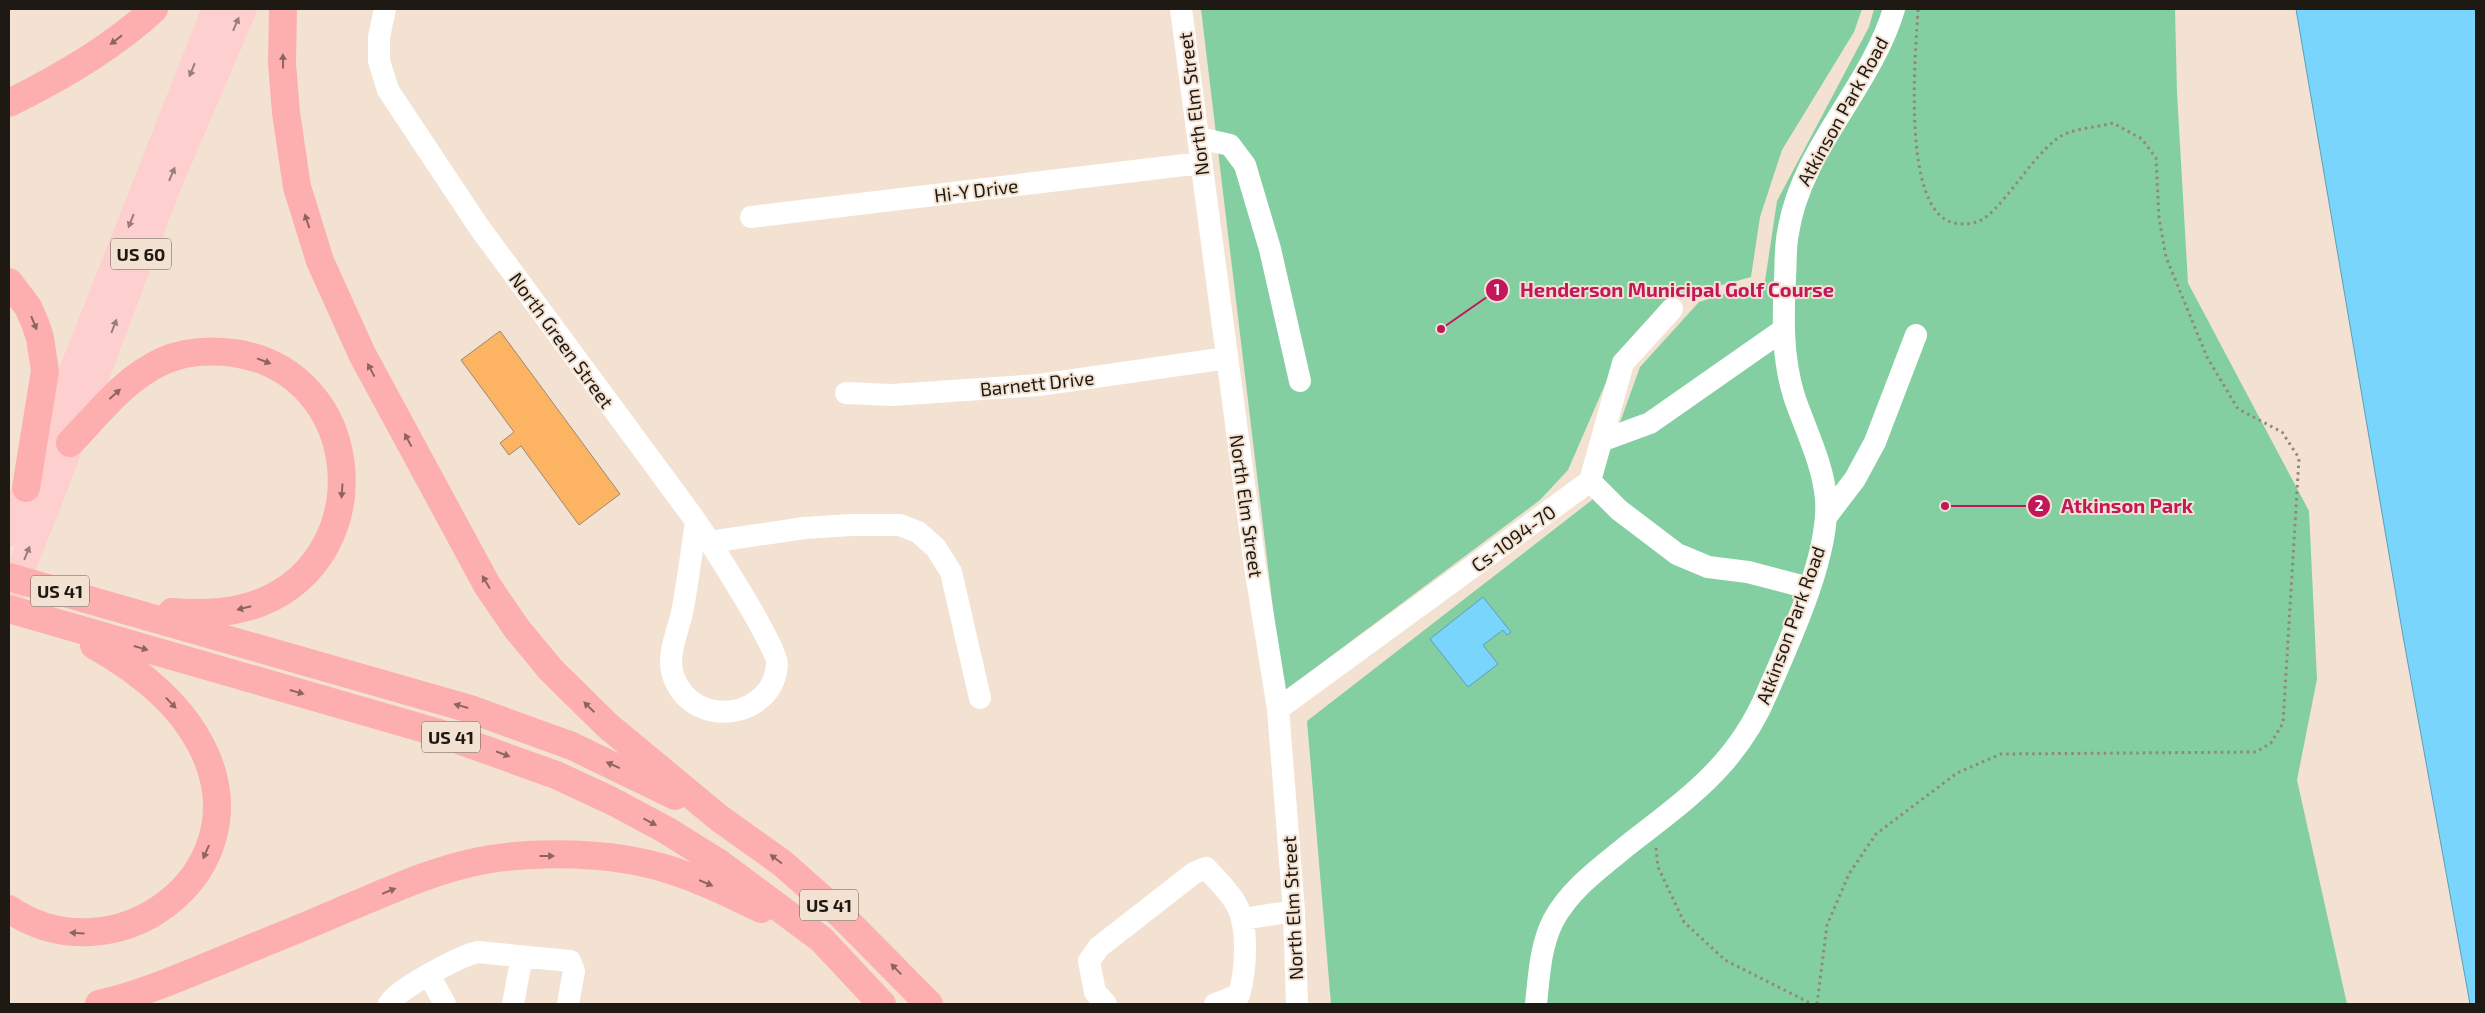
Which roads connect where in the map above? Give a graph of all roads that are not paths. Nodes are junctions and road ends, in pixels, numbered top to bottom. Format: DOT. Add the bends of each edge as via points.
graph roads {
  1 [pos="154,9"];
  2 [pos="216,9"];
  3 [pos="243,9"];
  4 [pos="283,9"];
  5 [pos="385,9"];
  6 [pos="1181,9"];
  7 [pos="1894,9"];
  8 [pos="9,103"];
  9 [pos="1198,138"];
  10 [pos="1201,163"];
  11 [pos="751,217"];
  12 [pos="9,282"];
  13 [pos="1672,309"];
  14 [pos="1783,330"];
  15 [pos="1916,335"];
  16 [pos="1228,358"];
  17 [pos="1300,381"];
  18 [pos="846,393"];
  19 [pos="1601,441"];
  20 [pos="70,443"];
  21 [pos="1590,481"];
  22 [pos="37,495"];
  23 [pos="1826,516"];
  24 [pos="696,522"];
  25 [pos="9,533"];
  26 [pos="710,542"];
  27 [pos="9,577"];
  28 [pos="1809,588"];
  29 [pos="9,598"];
  30 [pos="112,605"];
  31 [pos="9,609"];
  32 [pos="44,619"];
  33 [pos="980,698"];
  34 [pos="1278,709"];
  35 [pos="719,818"];
  36 [pos="9,909"];
  37 [pos="344,910"];
  38 [pos="1294,911"];
  39 [pos="1243,919"];
  40 [pos="821,939"];
  41 [pos="522,956"];
  42 [pos="429,975"];
  43 [pos="98,1004"];
  44 [pos="155,1004"];
  45 [pos="389,1004"];
  46 [pos="445,1004"];
  47 [pos="514,1004"];
  48 [pos="568,1004"];
  49 [pos="882,1004"];
  50 [pos="929,1004"];
  51 [pos="1106,1004"];
  52 [pos="1215,1004"];
  53 [pos="1297,1004"];
  54 [pos="1536,1004"];
  1 -- 8 [label="highway, one-way" via="105,48"];
  2 -- 22 [label="main road, US 60, one-way"];
  20 -- 3 [label="main road, US 60, one-way" via="165,191"];
  35 -- 4 [label="highway, one-way" via="608,726 551,670 517,629 461,539 362,354 320,261 297,187 286,113 282,63"];
  5 -- 24 [label="street, North Green Street" via="379,37 379,60 388,90 479,227"];
  6 -- 9 [label="street, North Elm Street"];
  7 -- 14 [label="street, Atkinson Park Road" via="1859,86 1809,167 1795,199 1787,235"];
  9 -- 10 [label="street, North Elm Street"];
  9 -- 17 [label="street" via="1230,145 1245,165 1270,249"];
  10 -- 11 [label="street, Hi-Y Drive"];
  10 -- 16 [label="street, North Elm Street"];
  12 -- 22 [label="highway, one-way" via="28,307 35,323 45,371"];
  13 -- 19 [label="street" via="1623,363"];
  14 -- 19 [label="street" via="1650,422"];
  14 -- 23 [label="street, Atkinson Park Road" via="1793,393 1824,482"];
  15 -- 23 [label="street" via="1875,442 1855,480"];
  16 -- 18 [label="street, Barnett Drive" via="1039,385 892,395"];
  16 -- 34 [label="street, North Elm Street" via="1255,567"];
  19 -- 21 [label="street"];
  20 -- 22 [label="main road, US 60"];
  20 -- 30 [label="highway, one-way" via="108,400 140,373 165,360 192,352 220,351 248,355 275,366 299,382 325,415 337,442 343,485 338,514 328,542 298,579 262,602 218,613 164,612"];
  21 -- 28 [label="street" via="1619,510 1677,554 1708,567 1748,572"];
  21 -- 34 [label="street, Cs-1094-70"];
  22 -- 25 [label="main road, US 60"];
  29 -- 22 [label="main road, US 60, one-way"];
  23 -- 28 [label="street, Atkinson Park Road" via="1816,570"];
  24 -- 26 [label="street, North Green Street"];
  24 -- 26 [label="street, North Green Street" via="672,654 674,677 685,697 702,708 723,713 746,708 761,697 774,681 778,662"];
  26 -- 33 [label="street" via="804,528 852,525 900,525 918,532 936,548 950,572"];
  27 -- 30 [label="highway, US 41"];
  28 -- 54 [label="street, Atkinson Park Road" via="1767,693 1745,736 1720,770 1582,882 1559,910 1545,941"];
  35 -- 30 [label="highway, US 41, one-way" via="621,768 521,726"];
  31 -- 32 [label="highway, US 41"];
  32 -- 36 [label="highway, one-way" via="127,664 174,706 207,759 215,789 215,819 208,848 195,875 175,898 150,916 122,928 92,934 60,932 31,922"];
  32 -- 40 [label="highway, US 41, one-way" via="430,730 556,775 674,835 719,863"];
  34 -- 38 [label="street, North Elm Street"];
  50 -- 35 [label="highway, US 41, one-way" via="842,916 782,863"];
  37 -- 40 [label="highway, one-way" via="441,871 480,861 525,856 575,856 625,860 666,868 705,882"];
  37 -- 43 [label="highway" via="150,989"];
  37 -- 44 [label="highway"];
  38 -- 39 [label="street"];
  38 -- 53 [label="street, North Elm Street"];
  39 -- 51 [label="street" via="1236,903 1206,868 1194,873 1099,948 1089,961 1095,992"];
  39 -- 52 [label="street" via="1245,975 1239,995"];
  40 -- 49 [label="highway, US 41"];
  41 -- 42 [label="street" via="465,954"];
  41 -- 47 [label="street"];
  41 -- 48 [label="street" via="570,961 574,971"];
  42 -- 45 [label="street" via="394,996"];
  42 -- 46 [label="street"];
}
